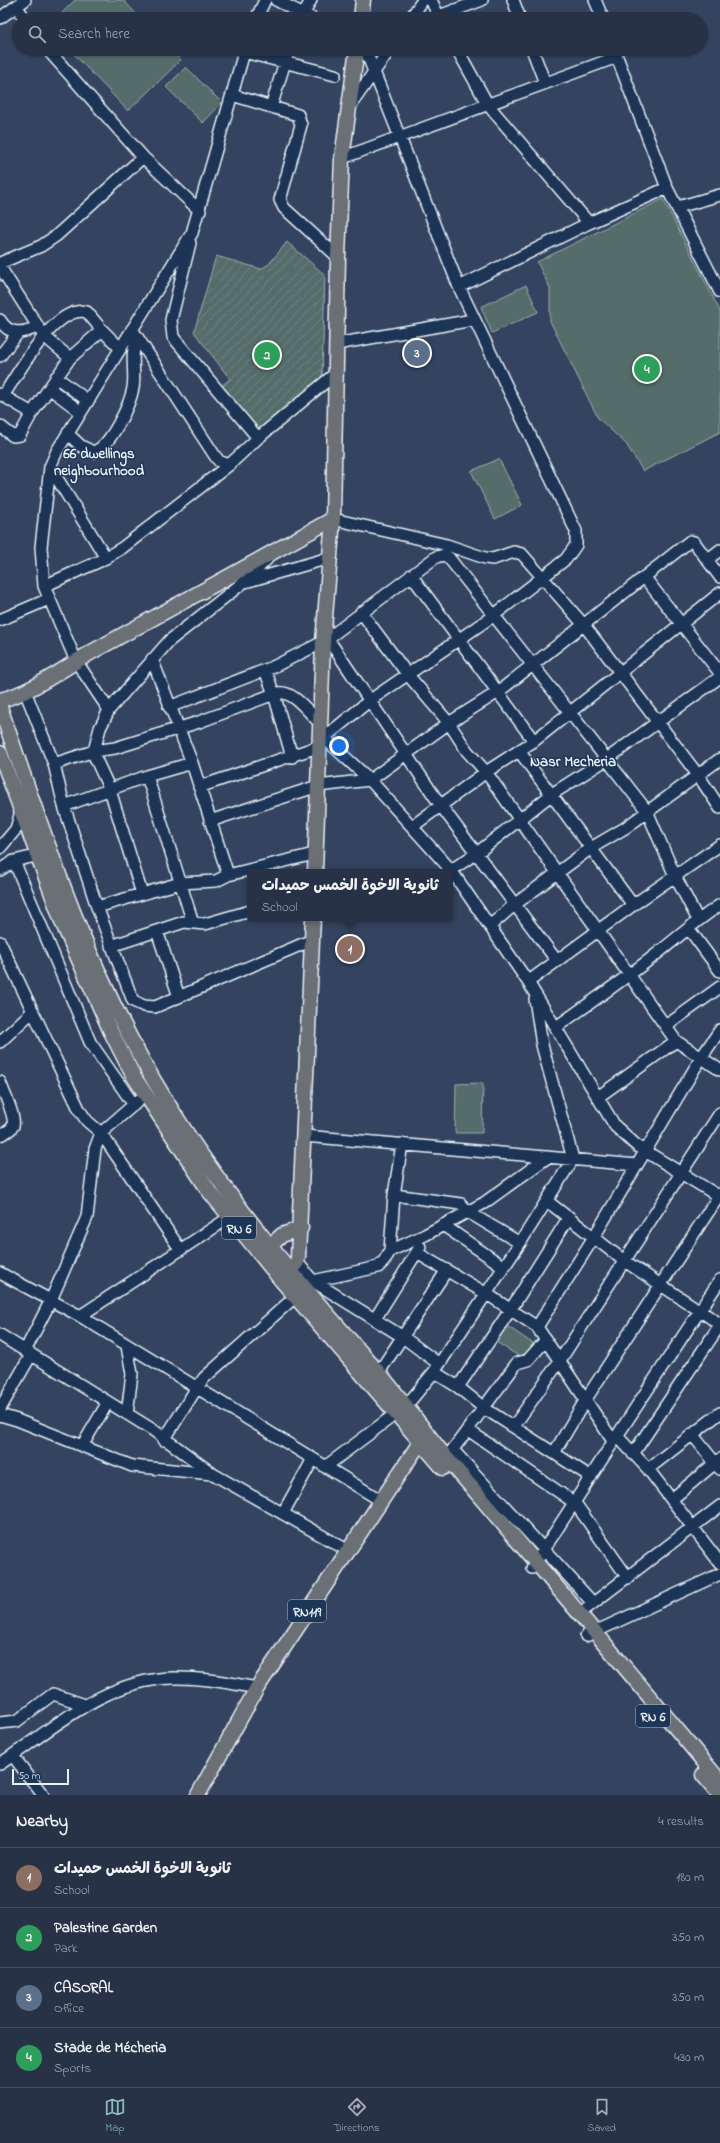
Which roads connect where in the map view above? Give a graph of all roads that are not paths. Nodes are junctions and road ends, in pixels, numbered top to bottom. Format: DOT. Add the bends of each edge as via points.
graph roads {
  1 [pos="265,0"];
  2 [pos="276,0"];
  3 [pos="311,0"];
  4 [pos="363,0"];
  5 [pos="424,0"];
  6 [pos="431,0"];
  7 [pos="482,0"];
  8 [pos="513,0"];
  9 [pos="595,0"];
  10 [pos="21,4"];
  11 [pos="259,12"];
  12 [pos="297,12"];
  13 [pos="307,12"];
  14 [pos="362,12"];
  15 [pos="415,12"];
  16 [pos="436,12"];
  17 [pos="453,12"];
  18 [pos="517,12"];
  19 [pos="600,12"];
  20 [pos="0,18"];
  21 [pos="53,56"];
  22 [pos="244,56"];
  23 [pos="262,56"];
  24 [pos="286,56"];
  25 [pos="356,56"];
  26 [pos="368,56"];
  27 [pos="385,56"];
  28 [pos="461,56"];
  29 [pos="535,56"];
  30 [pos="609,56"];
  31 [pos="617,56"];
  32 [pos="283,62"];
  33 [pos="374,71"];
  34 [pos="335,75"];
  35 [pos="545,83"];
  36 [pos="232,95"];
  37 [pos="488,105"];
  38 [pos="350,106"];
  39 [pos="271,107"];
  40 [pos="400,136"];
  41 [pos="143,157"];
  42 [pos="342,158"];
  43 [pos="667,188"];
  44 [pos="720,195"];
  45 [pos="678,207"];
  46 [pos="200,212"];
  47 [pos="589,223"];
  48 [pos="192,233"];
  49 [pos="338,257"];
  50 [pos="0,263"];
  51 [pos="0,267"];
  52 [pos="458,288"];
  53 [pos="720,292"];
  54 [pos="473,320"];
  55 [pos="1,322"];
  56 [pos="132,329"];
  57 [pos="102,330"];
  58 [pos="41,332"];
  59 [pos="18,333"];
  60 [pos="138,339"];
  61 [pos="336,344"];
  62 [pos="120,348"];
  63 [pos="0,356"];
  64 [pos="70,358"];
  65 [pos="335,374"];
  66 [pos="56,377"];
  67 [pos="49,388"];
  68 [pos="1,398"];
  69 [pos="88,401"];
  70 [pos="81,412"];
  71 [pos="32,413"];
  72 [pos="0,426"];
  73 [pos="68,434"];
  74 [pos="258,438"];
  75 [pos="229,465"];
  76 [pos="50,467"];
  77 [pos="333,519"];
  78 [pos="720,550"];
  79 [pos="274,551"];
  80 [pos="106,558"];
  81 [pos="329,558"];
  82 [pos="707,560"];
  83 [pos="411,575"];
  84 [pos="544,577"];
  85 [pos="720,577"];
  86 [pos="646,578"];
  87 [pos="244,582"];
  88 [pos="44,586"];
  89 [pos="720,593"];
  90 [pos="49,599"];
  91 [pos="361,612"];
  92 [pos="493,616"];
  93 [pos="0,620"];
  94 [pos="682,623"];
  95 [pos="584,626"];
  96 [pos="326,640"];
  97 [pos="459,640"];
  98 [pos="152,659"];
  99 [pos="76,661"];
  100 [pos="533,665"];
  101 [pos="265,670"];
  102 [pos="720,673"];
  103 [pos="621,674"];
  104 [pos="408,676"];
  105 [pos="720,676"];
  106 [pos="498,692"];
  107 [pos="20,694"];
  108 [pos="274,694"];
  109 [pos="369,701"];
  110 [pos="0,707"];
  111 [pos="169,707"];
  112 [pos="109,710"];
  113 [pos="568,713"];
  114 [pos="658,722"];
  115 [pos="449,723"];
  116 [pos="177,727"];
  117 [pos="321,735"];
  118 [pos="534,741"];
  119 [pos="93,751"];
  120 [pos="519,751"];
  121 [pos="0,753"];
  122 [pos="406,753"];
  123 [pos="292,757"];
  124 [pos="607,759"];
  125 [pos="720,759"];
  126 [pos="192,763"];
  127 [pos="54,764"];
  128 [pos="486,772"];
  129 [pos="698,775"];
  130 [pos="147,776"];
  131 [pos="370,780"];
  132 [pos="318,786"];
  133 [pos="199,787"];
  134 [pos="110,790"];
  135 [pos="552,794"];
  136 [pos="32,798"];
  137 [pos="64,806"];
  138 [pos="441,806"];
  139 [pos="720,808"];
  140 [pos="647,811"];
  141 [pos="20,812"];
  142 [pos="520,820"];
  143 [pos="210,821"];
  144 [pos="413,826"];
  145 [pos="720,844"];
  146 [pos="0,848"];
  147 [pos="592,848"];
  148 [pos="50,852"];
  149 [pos="477,853"];
  150 [pos="314,854"];
  151 [pos="36,856"];
  152 [pos="14,860"];
  153 [pos="253,869"];
  154 [pos="315,869"];
  155 [pos="450,869"];
  156 [pos="453,869"];
  157 [pos="0,870"];
  158 [pos="247,870"];
  159 [pos="453,873"];
  160 [pos="559,874"];
  161 [pos="228,875"];
  162 [pos="675,876"];
  163 [pos="180,883"];
  164 [pos="142,894"];
  165 [pos="514,905"];
  166 [pos="633,905"];
  167 [pos="720,905"];
  168 [pos="97,907"];
  169 [pos="247,912"];
  170 [pos="698,920"];
  171 [pos="313,921"];
  172 [pos="193,923"];
  173 [pos="490,926"];
  174 [pos="689,929"];
  175 [pos="157,930"];
  176 [pos="599,932"];
  177 [pos="312,940"];
  178 [pos="0,942"];
  179 [pos="111,946"];
  180 [pos="557,961"];
  181 [pos="720,971"];
  182 [pos="629,975"];
  183 [pos="528,982"];
  184 [pos="720,987"];
  185 [pos="534,995"];
  186 [pos="179,997"];
  187 [pos="33,1011"];
  188 [pos="666,1026"];
  189 [pos="555,1028"];
  190 [pos="720,1030"];
  191 [pos="676,1041"];
  192 [pos="0,1042"];
  193 [pos="700,1058"];
  194 [pos="720,1070"];
  195 [pos="0,1082"];
  196 [pos="145,1095"];
  197 [pos="598,1097"];
  198 [pos="134,1105"];
  199 [pos="720,1113"];
  200 [pos="101,1133"];
  201 [pos="0,1135"];
  202 [pos="304,1136"];
  203 [pos="402,1144"];
  204 [pos="645,1151"];
  205 [pos="548,1157"];
  206 [pos="573,1159"];
  207 [pos="637,1165"];
  208 [pos="680,1173"];
  209 [pos="394,1195"];
  210 [pos="719,1196"];
  211 [pos="547,1201"];
  212 [pos="468,1212"];
  213 [pos="230,1217"];
  214 [pos="570,1217"];
  215 [pos="444,1225"];
  216 [pos="300,1228"];
  217 [pos="425,1235"];
  218 [pos="594,1237"];
  219 [pos="520,1243"];
  220 [pos="271,1245"];
  221 [pos="180,1249"];
  222 [pos="390,1250"];
  223 [pos="417,1253"];
  224 [pos="261,1255"];
  225 [pos="623,1260"];
  226 [pos="504,1267"];
  227 [pos="447,1270"];
  228 [pos="289,1271"];
  229 [pos="0,1273"];
  230 [pos="720,1280"];
  231 [pos="313,1281"];
  232 [pos="660,1285"];
  233 [pos="487,1294"];
  234 [pos="296,1296"];
  235 [pos="51,1300"];
  236 [pos="511,1309"];
  237 [pos="700,1311"];
  238 [pos="80,1316"];
  239 [pos="375,1319"];
  240 [pos="720,1325"];
  241 [pos="537,1327"];
  242 [pos="0,1335"];
  243 [pos="403,1337"];
  244 [pos="545,1341"];
  245 [pos="127,1346"];
  246 [pos="28,1353"];
  247 [pos="559,1362"];
  248 [pos="437,1368"];
  249 [pos="375,1379"];
  250 [pos="458,1387"];
  251 [pos="196,1389"];
  252 [pos="586,1399"];
  253 [pos="108,1402"];
  254 [pos="484,1408"];
  255 [pos="0,1409"];
  256 [pos="400,1409"];
  257 [pos="720,1413"];
  258 [pos="127,1414"];
  259 [pos="0,1415"];
  260 [pos="514,1426"];
  261 [pos="468,1430"];
  262 [pos="692,1434"];
  263 [pos="423,1437"];
  264 [pos="615,1439"];
  265 [pos="164,1440"];
  266 [pos="82,1446"];
  267 [pos="554,1453"];
  268 [pos="450,1454"];
  269 [pos="633,1454"];
  270 [pos="313,1459"];
  271 [pos="718,1464"];
  272 [pos="325,1466"];
  273 [pos="648,1469"];
  274 [pos="213,1474"];
  275 [pos="591,1477"];
  276 [pos="672,1499"];
  277 [pos="380,1500"];
  278 [pos="575,1503"];
  279 [pos="720,1506"];
  280 [pos="283,1513"];
  281 [pos="515,1526"];
  282 [pos="693,1527"];
  283 [pos="545,1549"];
  284 [pos="348,1550"];
  285 [pos="720,1563"];
  286 [pos="535,1565"];
  287 [pos="720,1574"];
  288 [pos="628,1578"];
  289 [pos="593,1603"];
  290 [pos="579,1614"];
  291 [pos="591,1634"];
  292 [pos="257,1688"];
  293 [pos="85,1705"];
  294 [pos="0,1723"];
  295 [pos="13,1756"];
  296 [pos="0,1764"];
  297 [pos="720,1781"];
  298 [pos="42,1795"];
  299 [pos="198,1795"];
  300 [pos="720,1795"];
  1 -- 11 [label="street"];
  2 -- 12 [label="street"];
  3 -- 13 [label="street"];
  4 -- 14 [label="main road"];
  5 -- 15 [label="street"];
  6 -- 16 [label="street"];
  7 -- 17 [label="street"];
  8 -- 18 [label="street"];
  9 -- 19 [label="street"];
  10 -- 20 [label="street"];
  21 -- 41 [label="street"];
  22 -- 36 [label="street"];
  23 -- 32 [label="street"];
  24 -- 32 [label="street"];
  25 -- 38 [label="main road"];
  26 -- 33 [label="street"];
  27 -- 33 [label="street"];
  28 -- 37 [label="street"];
  29 -- 35 [label="street"];
  30 -- 35 [label="street"];
  31 -- 43 [label="street"];
  32 -- 34 [label="street"];
  32 -- 39 [label="street"];
  33 -- 38 [label="street"];
  33 -- 40 [label="street"];
  35 -- 37 [label="street"];
  36 -- 39 [label="street"];
  36 -- 46 [label="street"];
  37 -- 40 [label="street"];
  37 -- 47 [label="street"];
  38 -- 42 [label="main road"];
  39 -- 49 [label="street" via="298,115 302,122 280,200 284,208"];
  40 -- 42 [label="street"];
  40 -- 52 [label="street"];
  41 -- 46 [label="street"];
  41 -- 50 [label="street" via="56,236 40,246"];
  42 -- 49 [label="main road"];
  43 -- 45 [label="street"];
  43 -- 47 [label="street"];
  44 -- 45 [label="street"];
  45 -- 53 [label="street"];
  46 -- 48 [label="street"];
  47 -- 52 [label="street"];
  48 -- 56 [label="street"];
  48 -- 74 [label="street" via="171,320 173,336"];
  49 -- 61 [label="main road"];
  51 -- 58 [label="street"];
  52 -- 54 [label="street"];
  54 -- 61 [label="street"];
  54 -- 84 [label="street" via="576,531 577,539 573,552"];
  55 -- 59 [label="street" via="6,328"];
  56 -- 60 [label="street"];
  56 -- 62 [label="street"];
  57 -- 58 [label="street" via="87,312 80,310"];
  57 -- 62 [label="street"];
  57 -- 64 [label="street"];
  58 -- 59 [label="street"];
  58 -- 64 [label="street"];
  58 -- 68 [label="street"];
  59 -- 63 [label="street"];
  60 -- 73 [label="street" via="134,348 134,380 130,397 107,442 98,451 93,452 81,446"];
  60 -- 75 [label="street" via="215,456 219,461"];
  61 -- 65 [label="main road"];
  62 -- 69 [label="street"];
  64 -- 66 [label="street"];
  65 -- 74 [label="street"];
  65 -- 77 [label="main road"];
  66 -- 67 [label="street"];
  66 -- 69 [label="street"];
  67 -- 70 [label="street"];
  67 -- 71 [label="street"];
  68 -- 71 [label="street"];
  69 -- 70 [label="street"];
  70 -- 73 [label="street"];
  71 -- 72 [label="street" via="18,436 13,436"];
  73 -- 76 [label="street"];
  74 -- 75 [label="street"];
  75 -- 80 [label="street" via="185,501"];
  76 -- 80 [label="street"];
  76 -- 88 [label="street" via="41,546"];
  77 -- 79 [label="main road"];
  77 -- 81 [label="main road"];
  77 -- 84 [label="street" via="447,545 485,558 492,559 518,552"];
  78 -- 82 [label="street"];
  79 -- 87 [label="street"];
  79 -- 99 [label="main road"];
  80 -- 88 [label="street"];
  81 -- 87 [label="street"];
  81 -- 96 [label="main road"];
  82 -- 85 [label="street"];
  82 -- 86 [label="street" via="694,542 690,541"];
  83 -- 91 [label="street"];
  83 -- 92 [label="street" via="436,556 444,555 449,558"];
  83 -- 97 [label="street"];
  84 -- 92 [label="street"];
  84 -- 95 [label="street"];
  86 -- 94 [label="street"];
  86 -- 95 [label="street"];
  87 -- 98 [label="street" via="169,641"];
  88 -- 90 [label="street"];
  89 -- 94 [label="street"];
  90 -- 93 [label="street"];
  90 -- 99 [label="street"];
  91 -- 96 [label="street"];
  91 -- 104 [label="street"];
  92 -- 97 [label="street"];
  92 -- 100 [label="street"];
  94 -- 102 [label="street"];
  94 -- 103 [label="street"];
  95 -- 100 [label="street"];
  95 -- 103 [label="street"];
  96 -- 101 [label="street"];
  96 -- 109 [label="street"];
  96 -- 117 [label="main road"];
  97 -- 104 [label="street"];
  97 -- 106 [label="street"];
  98 -- 111 [label="street"];
  98 -- 112 [label="street"];
  99 -- 107 [label="main road"];
  99 -- 112 [label="street"];
  100 -- 106 [label="street"];
  100 -- 113 [label="street"];
  101 -- 108 [label="street"];
  101 -- 111 [label="street"];
  103 -- 113 [label="street"];
  103 -- 114 [label="street"];
  104 -- 109 [label="street"];
  104 -- 115 [label="street"];
  105 -- 114 [label="street"];
  106 -- 115 [label="street"];
  106 -- 118 [label="street"];
  107 -- 110 [label="main road"];
  107 -- 127 [label="street"];
  108 -- 116 [label="street" via="199,722"];
  108 -- 117 [label="street" via="283,692 291,696"];
  108 -- 123 [label="street"];
  109 -- 117 [label="street"];
  109 -- 122 [label="street"];
  110 -- 136 [label="main road, RN 6"];
  111 -- 116 [label="street"];
  112 -- 119 [label="street"];
  113 -- 118 [label="street"];
  113 -- 124 [label="street"];
  114 -- 124 [label="street"];
  114 -- 129 [label="street"];
  115 -- 122 [label="street"];
  115 -- 128 [label="street"];
  116 -- 119 [label="street" via="115,748"];
  116 -- 126 [label="street"];
  117 -- 123 [label="street"];
  117 -- 131 [label="street"];
  117 -- 132 [label="main road"];
  118 -- 120 [label="street"];
  119 -- 127 [label="street"];
  119 -- 134 [label="street"];
  120 -- 128 [label="street"];
  120 -- 135 [label="street"];
  121 -- 141 [label="main road, RN 6"];
  122 -- 131 [label="street"];
  122 -- 138 [label="street"];
  123 -- 133 [label="street"];
  124 -- 135 [label="street"];
  124 -- 140 [label="street"];
  125 -- 129 [label="street"];
  126 -- 130 [label="street"];
  126 -- 133 [label="street"];
  127 -- 137 [label="street"];
  128 -- 138 [label="street"];
  128 -- 142 [label="street"];
  129 -- 139 [label="street"];
  129 -- 140 [label="street"];
  130 -- 134 [label="street"];
  130 -- 163 [label="street"];
  131 -- 132 [label="street"];
  131 -- 144 [label="street"];
  132 -- 143 [label="street"];
  132 -- 150 [label="main road"];
  133 -- 143 [label="street"];
  134 -- 137 [label="street"];
  134 -- 164 [label="street"];
  135 -- 142 [label="street"];
  135 -- 147 [label="street"];
  136 -- 141 [label="street" via="24,803"];
  136 -- 148 [label="main road, RN 6"];
  137 -- 168 [label="street"];
  138 -- 144 [label="street"];
  138 -- 149 [label="street"];
  140 -- 147 [label="street"];
  140 -- 162 [label="street"];
  141 -- 146 [label="street" via="16,829"];
  141 -- 151 [label="main road, RN 6"];
  142 -- 149 [label="street"];
  142 -- 160 [label="street"];
  143 -- 161 [label="street"];
  144 -- 155 [label="street"];
  145 -- 162 [label="street"];
  147 -- 160 [label="street"];
  147 -- 166 [label="street"];
  148 -- 151 [label="street"];
  148 -- 220 [label="main road, RN 6" via="87,946 138,1052 198,1151"];
  149 -- 156 [label="street"];
  149 -- 165 [label="street"];
  150 -- 153 [label="street"];
  150 -- 154 [label="main road"];
  151 -- 152 [label="street"];
  151 -- 196 [label="main road, RN 6" via="93,993"];
  152 -- 157 [label="street"];
  152 -- 198 [label="street" via="90,1042"];
  158 -- 161 [label="street"];
  159 -- 173 [label="street"];
  160 -- 165 [label="street"];
  160 -- 176 [label="street"];
  161 -- 163 [label="street" via="216,881"];
  162 -- 166 [label="street"];
  162 -- 170 [label="street"];
  163 -- 164 [label="street"];
  163 -- 172 [label="street"];
  164 -- 168 [label="street"];
  165 -- 173 [label="street"];
  165 -- 180 [label="street"];
  166 -- 176 [label="street"];
  167 -- 170 [label="street"];
  168 -- 179 [label="street"];
  169 -- 172 [label="street" via="205,924"];
  170 -- 174 [label="street"];
  171 -- 177 [label="main road"];
  172 -- 175 [label="street" via="184,922"];
  173 -- 183 [label="street"];
  174 -- 181 [label="street"];
  174 -- 182 [label="street"];
  175 -- 179 [label="street"];
  175 -- 186 [label="street"];
  176 -- 180 [label="street"];
  176 -- 182 [label="street"];
  177 -- 186 [label="street"];
  177 -- 202 [label="main road"];
  178 -- 187 [label="street"];
  179 -- 186 [label="street" via="133,1001 151,1008"];
  180 -- 183 [label="street"];
  182 -- 188 [label="street"];
  182 -- 189 [label="street"];
  183 -- 185 [label="street"];
  184 -- 188 [label="street"];
  185 -- 189 [label="street"];
  185 -- 206 [label="street" via="542,1045"];
  187 -- 192 [label="street"];
  187 -- 200 [label="street" via="80,1112"];
  188 -- 191 [label="street"];
  189 -- 197 [label="street"];
  190 -- 193 [label="street"];
  191 -- 193 [label="street"];
  191 -- 197 [label="street"];
  193 -- 194 [label="street"];
  193 -- 204 [label="street"];
  195 -- 201 [label="street" via="14,1125"];
  196 -- 198 [label="street"];
  196 -- 213 [label="main road, RN 6" via="209,1191"];
  197 -- 204 [label="street" via="615,1126"];
  198 -- 200 [label="street"];
  199 -- 208 [label="street"];
  200 -- 221 [label="street"];
  200 -- 235 [label="street" via="95,1150 86,1217"];
  202 -- 203 [label="street"];
  202 -- 216 [label="main road"];
  203 -- 205 [label="street"];
  203 -- 209 [label="street"];
  204 -- 207 [label="street"];
  204 -- 208 [label="street"];
  205 -- 206 [label="street"];
  205 -- 212 [label="street"];
  206 -- 207 [label="street"];
  206 -- 211 [label="street"];
  207 -- 218 [label="street"];
  208 -- 210 [label="street"];
  208 -- 225 [label="street"];
  209 -- 212 [label="street" via="457,1203 464,1206"];
  209 -- 222 [label="street"];
  210 -- 232 [label="street"];
  211 -- 214 [label="street"];
  211 -- 219 [label="street"];
  212 -- 215 [label="street"];
  212 -- 219 [label="street"];
  213 -- 221 [label="street"];
  213 -- 224 [label="main road, RN 6"];
  214 -- 218 [label="street"];
  214 -- 236 [label="street"];
  215 -- 217 [label="street"];
  215 -- 226 [label="street"];
  216 -- 220 [label="main road" via="282,1235"];
  216 -- 228 [label="main road"];
  217 -- 222 [label="street"];
  217 -- 223 [label="street"];
  218 -- 225 [label="street"];
  218 -- 241 [label="street"];
  219 -- 226 [label="street"];
  220 -- 224 [label="main road"];
  220 -- 228 [label="main road, RN 6"];
  221 -- 238 [label="street"];
  222 -- 231 [label="street" via="384,1262 378,1266"];
  223 -- 227 [label="street"];
  223 -- 239 [label="street"];
  224 -- 228 [label="main road, RN 6"];
  225 -- 232 [label="street"];
  225 -- 247 [label="street"];
  226 -- 233 [label="street"];
  227 -- 233 [label="street"];
  227 -- 243 [label="street"];
  228 -- 231 [label="street"];
  228 -- 234 [label="main road, RN 6"];
  228 -- 249 [label="main road, RN 6"];
  229 -- 235 [label="street"];
  230 -- 237 [label="street"];
  231 -- 239 [label="street"];
  232 -- 237 [label="street"];
  232 -- 252 [label="street"];
  233 -- 236 [label="street"];
  233 -- 248 [label="street"];
  234 -- 249 [label="main road, RN 6"];
  234 -- 251 [label="street" via="204,1378"];
  235 -- 238 [label="street"];
  235 -- 246 [label="street"];
  236 -- 241 [label="street"];
  236 -- 250 [label="street"];
  237 -- 240 [label="street"];
  237 -- 264 [label="street"];
  238 -- 245 [label="street"];
  239 -- 243 [label="street"];
  240 -- 269 [label="street"];
  241 -- 244 [label="street"];
  242 -- 246 [label="street"];
  243 -- 248 [label="street"];
  243 -- 249 [label="street"];
  244 -- 247 [label="street"];
  244 -- 254 [label="street" via="528,1360 518,1363"];
  245 -- 251 [label="street"];
  245 -- 258 [label="street" via="132,1374"];
  246 -- 253 [label="street"];
  246 -- 255 [label="street"];
  247 -- 252 [label="street"];
  247 -- 260 [label="street"];
  248 -- 250 [label="street"];
  248 -- 256 [label="street"];
  249 -- 256 [label="main road, RN 6"];
  250 -- 254 [label="street"];
  251 -- 265 [label="street"];
  251 -- 270 [label="street"];
  252 -- 264 [label="street"];
  252 -- 267 [label="street"];
  253 -- 258 [label="street"];
  253 -- 266 [label="street"];
  254 -- 260 [label="street"];
  254 -- 261 [label="street"];
  256 -- 263 [label="main road, RN 6"];
  256 -- 272 [label="street"];
  257 -- 262 [label="street"];
  258 -- 265 [label="street"];
  259 -- 266 [label="street"];
  260 -- 267 [label="street"];
  261 -- 268 [label="street"];
  261 -- 278 [label="street"];
  262 -- 271 [label="street"];
  262 -- 273 [label="street"];
  263 -- 268 [label="main road, RN 6"];
  263 -- 277 [label="main road, RN119"];
  263 -- 286 [label="main road, RN 6"];
  264 -- 269 [label="street"];
  264 -- 275 [label="street"];
  265 -- 274 [label="street"];
  266 -- 274 [label="street" via="132,1466"];
  267 -- 275 [label="street"];
  268 -- 281 [label="main road, RN 6"];
  269 -- 273 [label="street"];
  270 -- 272 [label="street"];
  270 -- 280 [label="street"];
  271 -- 276 [label="street"];
  272 -- 277 [label="street"];
  273 -- 276 [label="street"];
  274 -- 280 [label="street"];
  275 -- 278 [label="street"];
  276 -- 282 [label="street"];
  277 -- 284 [label="main road, RN119"];
  278 -- 283 [label="street"];
  278 -- 288 [label="street"];
  279 -- 282 [label="street"];
  280 -- 284 [label="street"];
  281 -- 283 [label="street"];
  281 -- 286 [label="main road, RN 6"];
  282 -- 285 [label="street"];
  282 -- 288 [label="street"];
  283 -- 286 [label="street"];
  283 -- 289 [label="street"];
  284 -- 292 [label="main road, RN119"];
  286 -- 290 [label="main road, RN 6"];
  286 -- 291 [label="main road, RN 6"];
  287 -- 291 [label="street"];
  288 -- 289 [label="street"];
  289 -- 290 [label="street"];
  290 -- 291 [label="main road, RN 6"];
  291 -- 297 [label="main road, RN 6"];
  291 -- 300 [label="main road, RN 6"];
  292 -- 293 [label="street" via="216,1681 171,1678 120,1688"];
  292 -- 299 [label="main road, RN119"];
  293 -- 294 [label="street" via="53,1694 17,1722"];
  293 -- 295 [label="street"];
  295 -- 296 [label="street"];
  295 -- 298 [label="street"];
}
